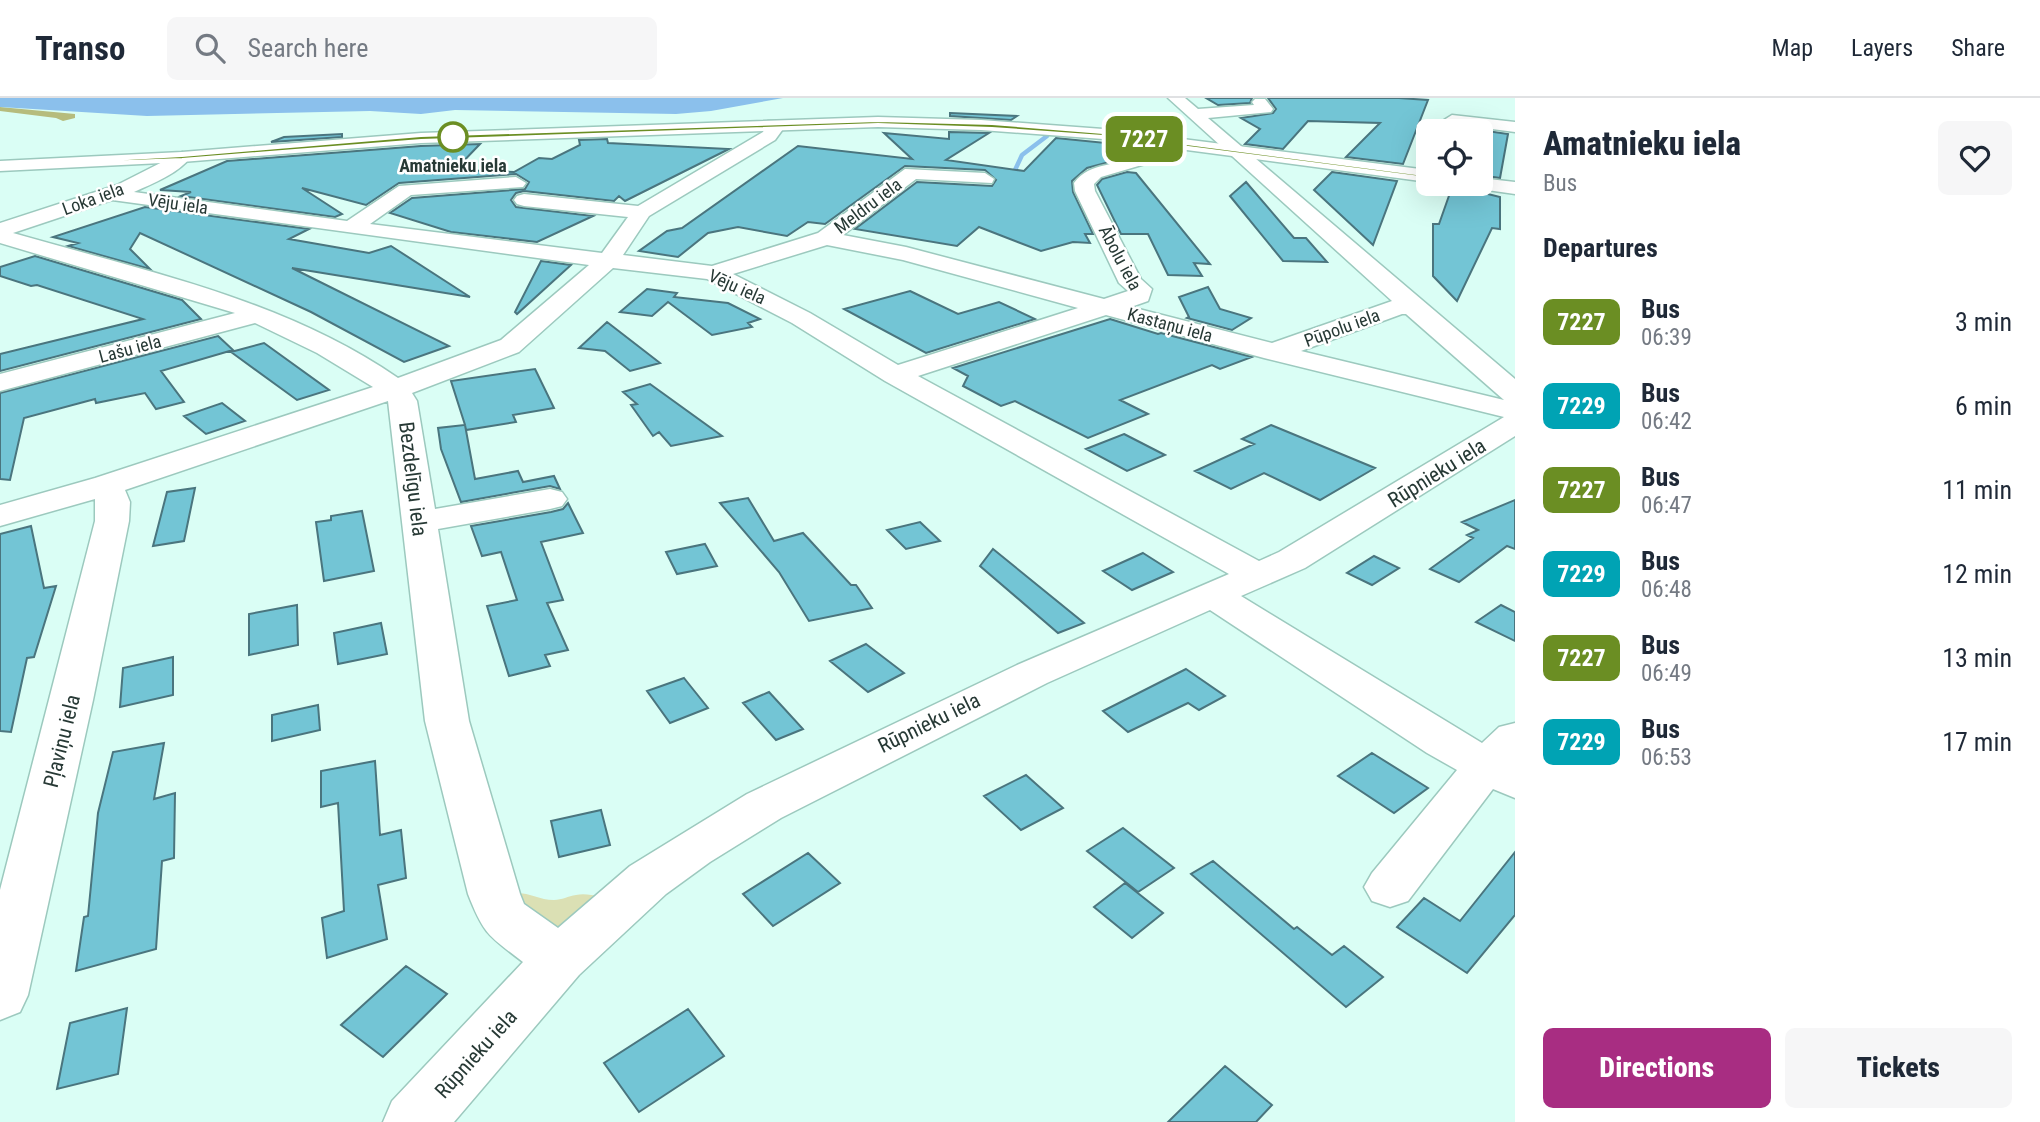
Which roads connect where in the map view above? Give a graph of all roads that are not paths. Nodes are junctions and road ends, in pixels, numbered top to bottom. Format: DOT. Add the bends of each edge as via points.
graph roads {
  1 [pos="1176,98"];
  2 [pos="1260,102"];
  3 [pos="1194,114"];
  4 [pos="774,124"];
  5 [pos="1493,125"];
  6 [pos="1515,127"];
  7 [pos="1161,141"];
  8 [pos="1232,150"];
  9 [pos="182,158"];
  10 [pos="0,166"];
  11 [pos="1416,174"];
  12 [pos="985,179"];
  13 [pos="1493,185"];
  14 [pos="1515,188"];
  15 [pos="108,194"];
  16 [pos="642,212"];
  17 [pos="352,227"];
  18 [pos="0,230"];
  19 [pos="0,236"];
  20 [pos="826,238"];
  21 [pos="609,259"];
  22 [pos="713,273"];
  23 [pos="1412,306"];
  24 [pos="1103,307"];
  25 [pos="259,314"];
  26 [pos="1273,352"];
  27 [pos="895,375"];
  28 [pos="0,383"];
  29 [pos="395,389"];
  30 [pos="1515,394"];
  31 [pos="1515,411"];
  32 [pos="1515,424"];
  33 [pos="107,485"];
  34 [pos="550,499"];
  35 [pos="0,516"];
  36 [pos="418,522"];
  37 [pos="1258,575"];
  38 [pos="1213,595"];
  39 [pos="1506,761"];
  40 [pos="1390,887"];
  41 [pos="561,959"];
  42 [pos="0,995"];
  43 [pos="414,1122"];
  1 -- 3 [label="street"];
  2 -- 3 [label="street" via="1265,109"];
  3 -- 8 [label="street"];
  4 -- 7 [label="street" via="949,124"];
  4 -- 9 [label="street" via="421,138"];
  4 -- 16 [label="street" via="769,136"];
  5 -- 6 [label="street"];
  7 -- 8 [label="street"];
  7 -- 24 [label="street, Ābolu iela" via="1146,158 1094,173 1084,183 1131,283 1142,292"];
  8 -- 11 [label="street"];
  8 -- 23 [label="street"];
  9 -- 10 [label="street"];
  9 -- 15 [label="street, Loka iela"];
  12 -- 20 [label="street, Meldru iela" via="912,173"];
  13 -- 14 [label="street"];
  15 -- 17 [label="street, Vēju iela"];
  15 -- 18 [label="street, Loka iela"];
  16 -- 17 [label="street" via="520,192 406,190"];
  16 -- 21 [label="street"];
  17 -- 21 [label="street, Vēju iela"];
  19 -- 25 [label="street"];
  20 -- 22 [label="street, Meldru iela"];
  20 -- 24 [label="street, Kastaņu iela" via="906,254"];
  21 -- 22 [label="street, Vēju iela"];
  21 -- 29 [label="street" via="510,346"];
  22 -- 27 [label="street, Vēju iela" via="802,318"];
  23 -- 26 [label="street, Pūpolu iela"];
  23 -- 30 [label="street"];
  24 -- 26 [label="street, Kastaņu iela"];
  24 -- 27 [label="street, Ābolu iela"];
  25 -- 28 [label="street, Lašu iela"];
  25 -- 29 [label="street"];
  26 -- 31 [label="street, Kastaņu iela"];
  27 -- 37 [label="street, Vēju iela"];
  29 -- 33 [label="street"];
  29 -- 36 [label="street, Bezdelīgu iela" via="403,401"];
  32 -- 37 [label="street, Rūpnieku iela" via="1371,514"];
  33 -- 35 [label="street"];
  33 -- 42 [label="street, Pļaviņu iela" via="113,502 112,521"];
  34 -- 36 [label="street"];
  36 -- 41 [label="street, Bezdelīgu iela" via="447,720 494,894 504,918"];
  37 -- 38 [label="street, Rūpnieku iela"];
  38 -- 39 [label="street" via="1443,742"];
  38 -- 41 [label="street, Rūpnieku iela" via="1032,674 764,806 649,880"];
  39 -- 40 [label="street"];
  41 -- 43 [label="street, Rūpnieku iela"];
}
